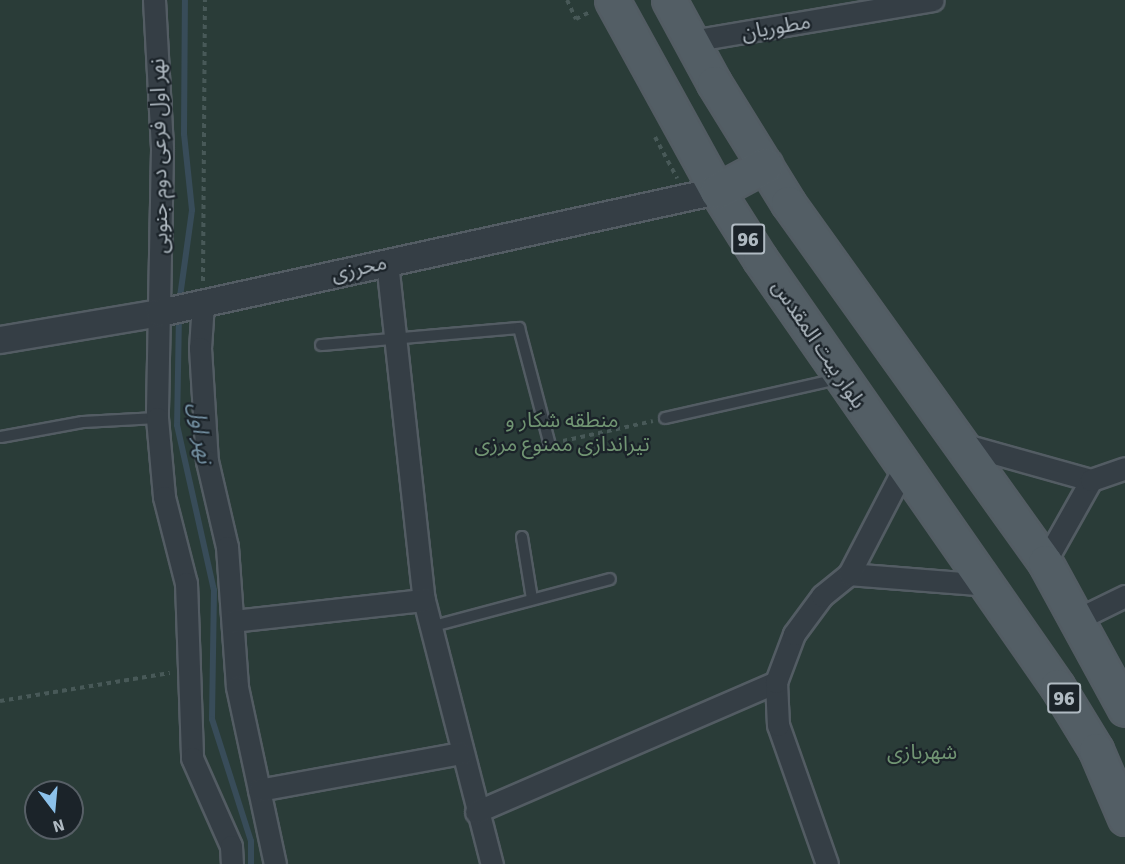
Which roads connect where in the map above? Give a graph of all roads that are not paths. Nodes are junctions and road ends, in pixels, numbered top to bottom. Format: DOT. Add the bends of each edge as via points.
graph roads {
  1 [pos="154,0"];
  2 [pos="669,0"];
  3 [pos="933,0"];
  4 [pos="601,6"];
  5 [pos="691,41"];
  6 [pos="765,165"];
  7 [pos="717,191"];
  8 [pos="387,262"];
  9 [pos="180,308"];
  10 [pos="395,338"];
  11 [pos="0,340"];
  12 [pos="321,345"];
  13 [pos="841,378"];
  14 [pos="157,418"];
  15 [pos="665,418"];
  16 [pos="1,437"];
  17 [pos="962,444"];
  18 [pos="550,445"];
  19 [pos="905,466"];
  20 [pos="1125,468"];
  21 [pos="1091,480"];
  22 [pos="522,537"];
  23 [pos="1045,562"];
  24 [pos="849,574"];
  25 [pos="610,579"];
  26 [pos="990,585"];
  27 [pos="1125,596"];
  28 [pos="532,599"];
  29 [pos="423,600"];
  30 [pos="1078,619"];
  31 [pos="233,621"];
  32 [pos="430,627"];
  33 [pos="776,682"];
  34 [pos="1125,709"];
  35 [pos="461,753"];
  36 [pos="259,790"];
  37 [pos="476,812"];
  38 [pos="1125,818"];
  39 [pos="232,864"];
  40 [pos="275,864"];
  41 [pos="492,864"];
  42 [pos="827,864"];
  1 -- 9 [label="street, نهر اول فرعی دوم جنوبی" via="162,150"];
  2 -- 5 [label="main road, 96"];
  3 -- 5 [label="street, مطوریان"];
  4 -- 7 [label="main road, بلوار بیت المقدس / 96"];
  5 -- 6 [label="main road, 96"];
  6 -- 7 [label="main road"];
  6 -- 17 [label="main road, 96"];
  7 -- 8 [label="street, محرزی"];
  7 -- 13 [label="main road, بلوار بیت المقدس / 96"];
  8 -- 9 [label="street, محرزی"];
  8 -- 10 [label="street"];
  9 -- 11 [label="street, محرزی"];
  9 -- 14 [label="street"];
  9 -- 31 [label="street" via="200,348 207,461 227,548"];
  10 -- 12 [label="lane"];
  10 -- 18 [label="lane" via="519,328"];
  10 -- 29 [label="street"];
  13 -- 15 [label="lane"];
  13 -- 19 [label="main road, بلوار بیت المقدس / 96"];
  14 -- 16 [label="lane" via="83,422"];
  14 -- 39 [label="street" via="164,497 186,583 192,758 231,846"];
  17 -- 21 [label="street"];
  17 -- 23 [label="main road, 96"];
  19 -- 24 [label="street"];
  19 -- 26 [label="main road, 96"];
  20 -- 21 [label="street"];
  21 -- 23 [label="street"];
  22 -- 28 [label="lane"];
  23 -- 30 [label="main road, 96"];
  24 -- 26 [label="street"];
  24 -- 33 [label="street" via="822,596 794,634"];
  25 -- 28 [label="lane"];
  26 -- 38 [label="main road, 96" via="1096,750"];
  27 -- 30 [label="street"];
  28 -- 32 [label="lane"];
  29 -- 31 [label="street"];
  29 -- 32 [label="street"];
  30 -- 34 [label="main road, 96"];
  31 -- 36 [label="street" via="237,687"];
  32 -- 35 [label="street"];
  33 -- 37 [label="street"];
  33 -- 42 [label="street" via="778,725"];
  35 -- 36 [label="street"];
  35 -- 37 [label="street"];
  36 -- 40 [label="street"];
  37 -- 41 [label="street"];
}
